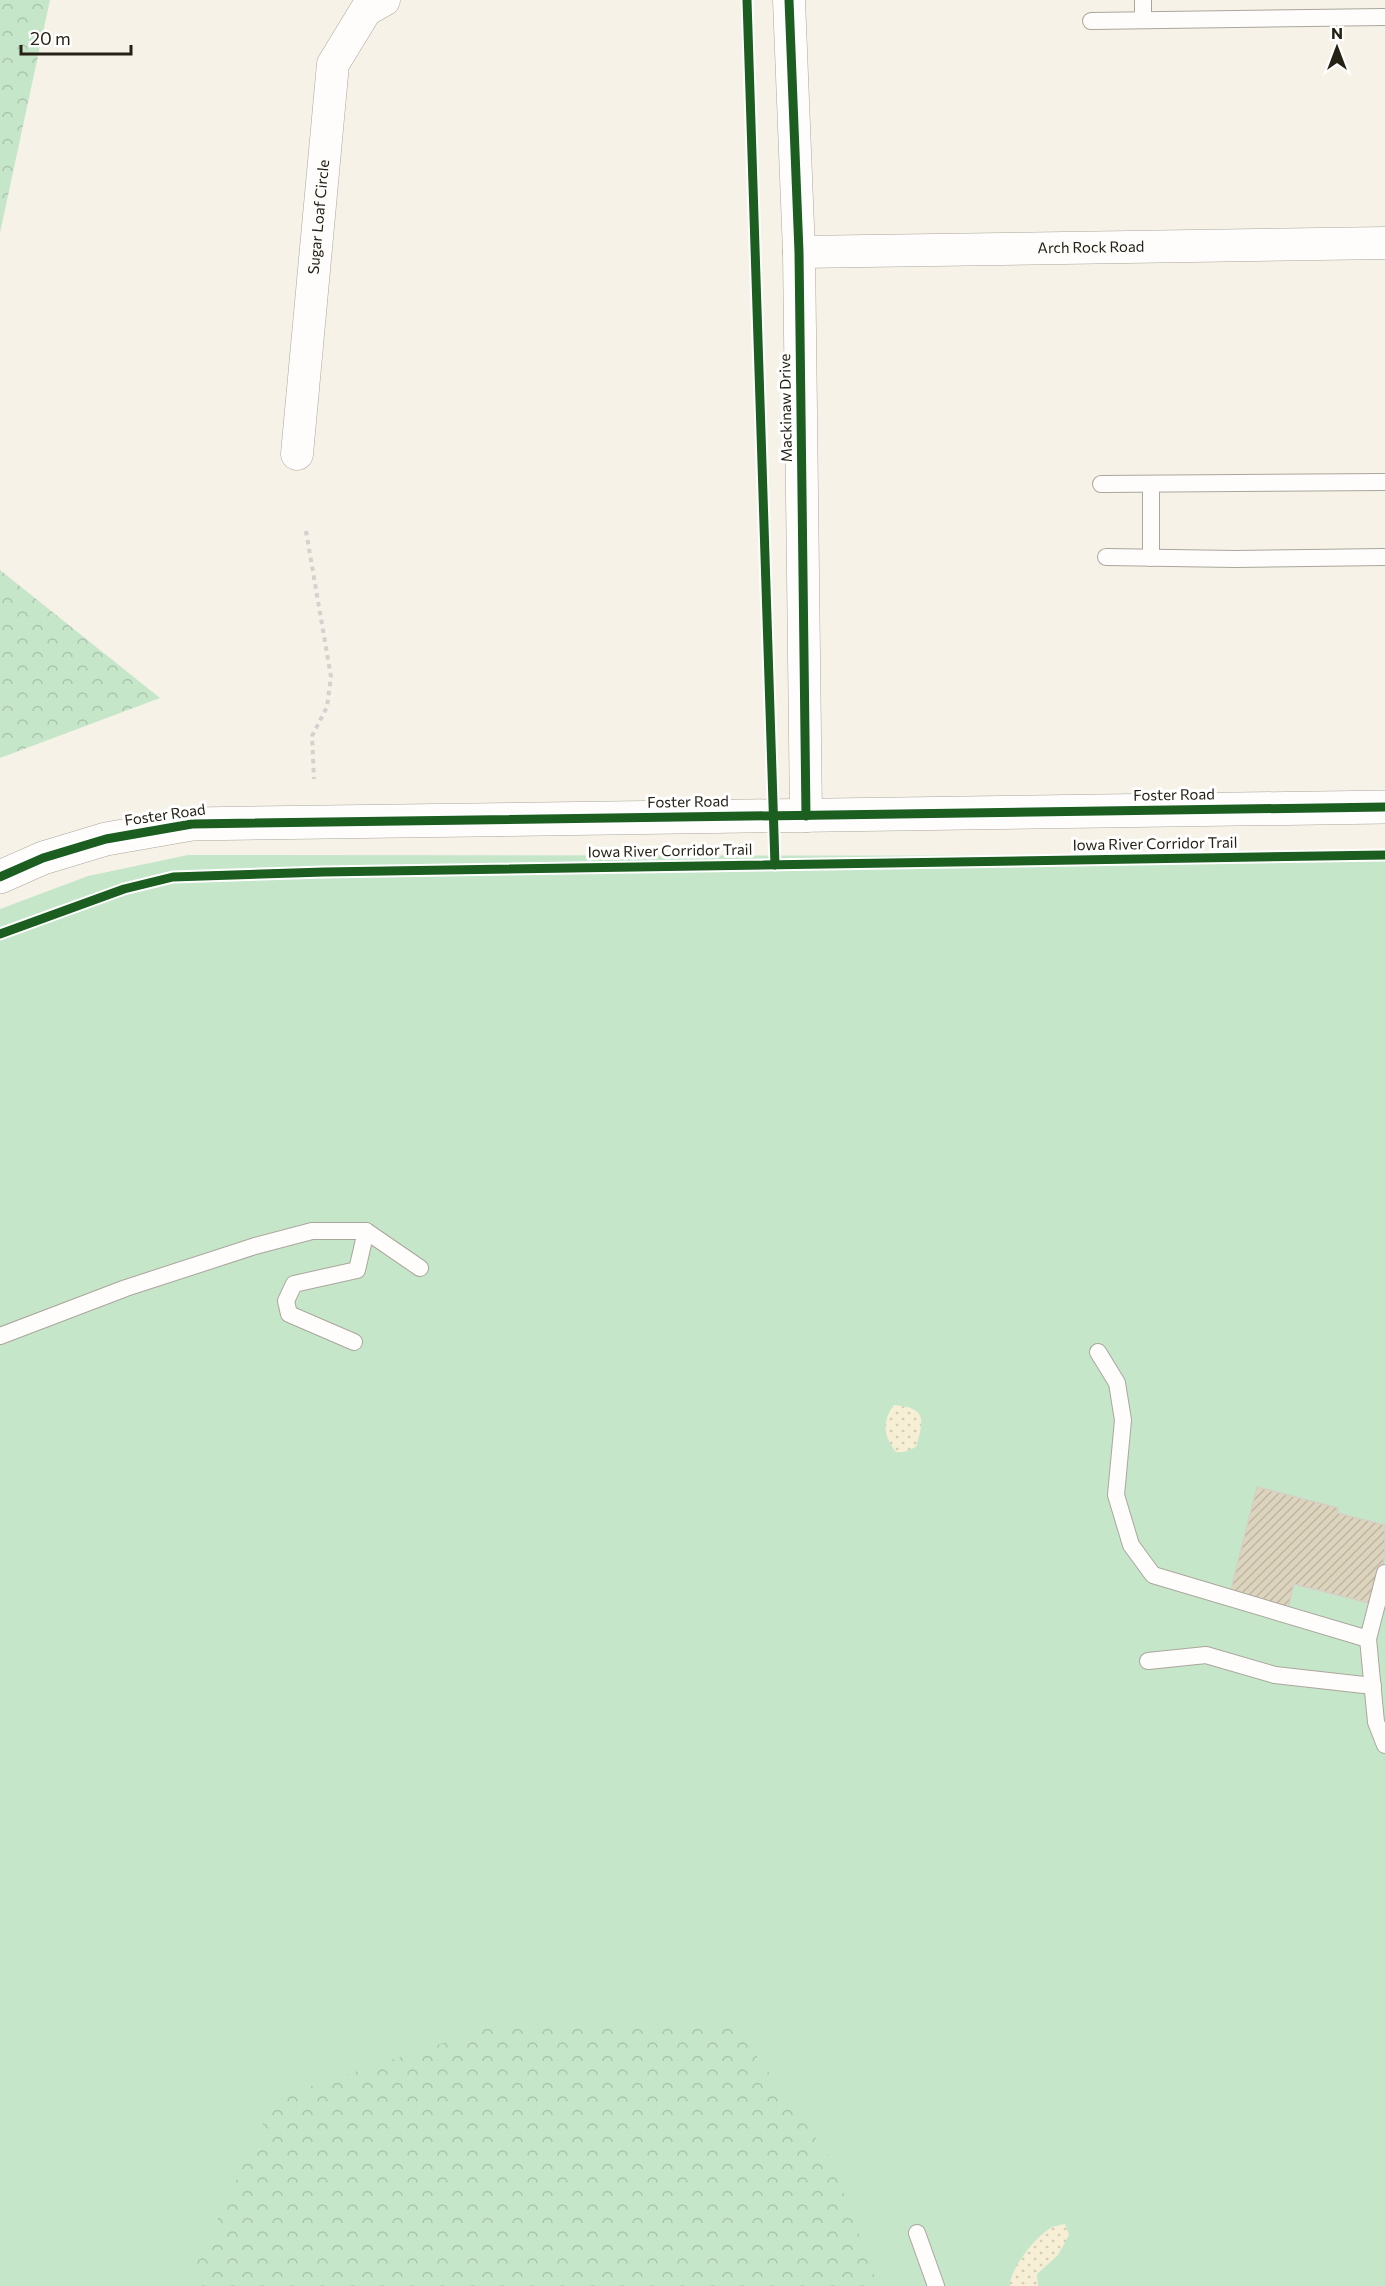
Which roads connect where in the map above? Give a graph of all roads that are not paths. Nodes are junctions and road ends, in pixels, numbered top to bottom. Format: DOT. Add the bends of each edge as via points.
graph roads {
  1 [pos="384,0"];
  2 [pos="789,0"];
  3 [pos="1143,0"];
  4 [pos="1385,17"];
  5 [pos="1143,20"];
  6 [pos="1090,21"];
  7 [pos="1385,243"];
  8 [pos="799,252"];
  9 [pos="297,454"];
  10 [pos="1385,482"];
  11 [pos="1101,484"];
  12 [pos="1151,485"];
  13 [pos="1106,557"];
  14 [pos="1385,557"];
  15 [pos="1151,558"];
  16 [pos="1385,807"];
  17 [pos="806,816"];
  18 [pos="0,877"];
  19 [pos="366,1231"];
  20 [pos="420,1268"];
  21 [pos="0,1336"];
  22 [pos="354,1342"];
  23 [pos="1098,1352"];
  24 [pos="1385,1573"];
  25 [pos="1368,1639"];
  26 [pos="1148,1661"];
  27 [pos="1373,1686"];
  28 [pos="1385,1745"];
  29 [pos="917,2233"];
  30 [pos="936,2286"];
  1 -- 9 [label="street, Sugar Loaf Circle" via="366,10 333,64"];
  2 -- 8 [label="street, Mackinaw Drive"];
  3 -- 5 [label="lane"];
  4 -- 5 [label="lane"];
  5 -- 6 [label="lane"];
  7 -- 8 [label="street, Arch Rock Road"];
  8 -- 17 [label="street, Mackinaw Drive"];
  10 -- 12 [label="lane"];
  11 -- 12 [label="lane"];
  12 -- 15 [label="lane"];
  13 -- 15 [label="lane"];
  14 -- 15 [label="lane"];
  16 -- 17 [label="street, Foster Road"];
  17 -- 18 [label="street, Foster Road" via="192,824 106,839 43,858"];
  19 -- 20 [label="lane"];
  19 -- 21 [label="lane" via="312,1231 255,1246 126,1288"];
  19 -- 22 [label="lane" via="357,1270 294,1284 286,1301 289,1314"];
  23 -- 25 [label="lane" via="1117,1383 1123,1420 1116,1495 1131,1545 1153,1575"];
  24 -- 25 [label="lane"];
  25 -- 27 [label="lane"];
  26 -- 27 [label="lane" via="1206,1655 1275,1675"];
  27 -- 28 [label="lane" via="1376,1722"];
  29 -- 30 [label="lane"];
}
